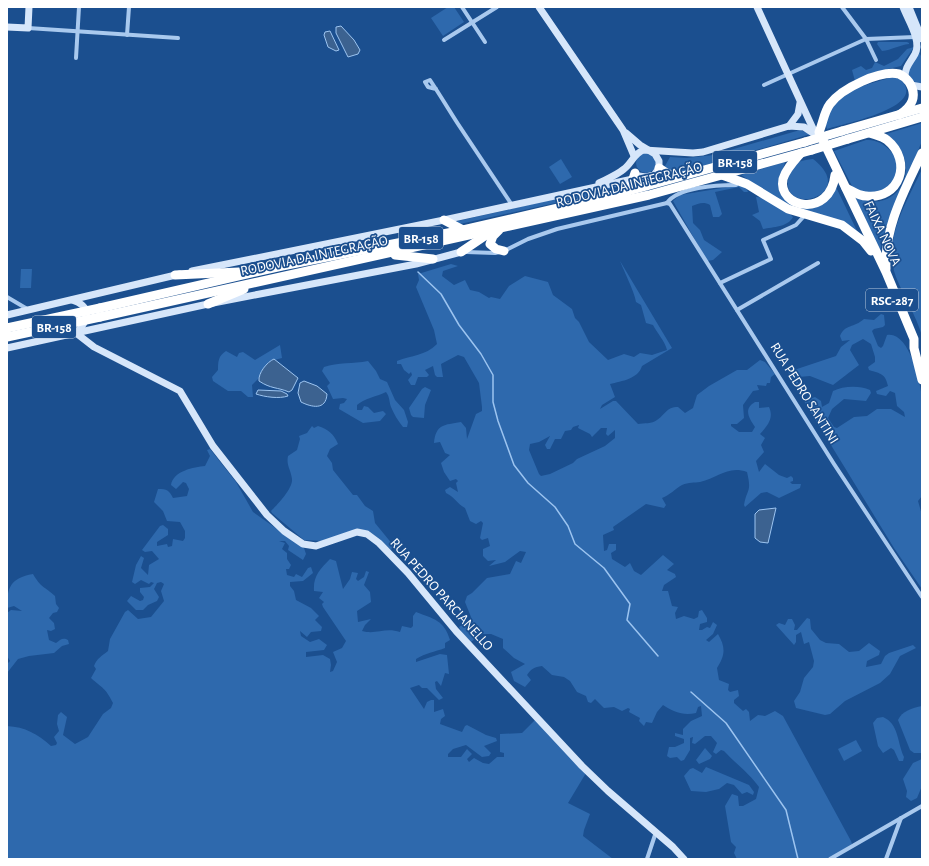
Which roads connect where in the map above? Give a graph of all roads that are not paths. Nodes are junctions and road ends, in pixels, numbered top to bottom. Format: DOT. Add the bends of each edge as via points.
graph roads {
  1 [pos="29,7"];
  2 [pos="79,7"];
  3 [pos="129,7"];
  4 [pos="462,7"];
  5 [pos="497,7"];
  6 [pos="539,7"];
  7 [pos="757,7"];
  8 [pos="842,7"];
  9 [pos="903,7"];
  10 [pos="909,7"];
  11 [pos="472,23"];
  12 [pos="7,27"];
  13 [pos="28,28"];
  14 [pos="78,31"];
  15 [pos="127,35"];
  16 [pos="920,36"];
  17 [pos="178,38"];
  18 [pos="866,39"];
  19 [pos="444,40"];
  20 [pos="485,42"];
  21 [pos="76,58"];
  22 [pos="876,60"];
  23 [pos="789,74"];
  24 [pos="905,77"];
  25 [pos="792,82"];
  26 [pos="764,85"];
  27 [pos="911,85"];
  28 [pos="922,87"];
  29 [pos="436,89"];
  30 [pos="800,103"];
  31 [pos="922,108"];
  32 [pos="899,114"];
  33 [pos="922,117"];
  34 [pos="789,126"];
  35 [pos="623,130"];
  36 [pos="870,133"];
  37 [pos="817,134"];
  38 [pos="648,150"];
  39 [pos="675,152"];
  40 [pos="801,153"];
  41 [pos="922,153"];
  42 [pos="633,159"];
  43 [pos="659,164"];
  44 [pos="722,175"];
  45 [pos="835,175"];
  46 [pos="637,176"];
  47 [pos="686,176"];
  48 [pos="736,185"];
  49 [pos="592,187"];
  50 [pos="846,188"];
  51 [pos="620,194"];
  52 [pos="667,203"];
  53 [pos="512,205"];
  54 [pos="805,215"];
  55 [pos="444,220"];
  56 [pos="497,229"];
  57 [pos="463,230"];
  58 [pos="504,251"];
  59 [pos="871,251"];
  60 [pos="461,252"];
  61 [pos="387,254"];
  62 [pos="433,259"];
  63 [pos="818,263"];
  64 [pos="268,270"];
  65 [pos="886,272"];
  66 [pos="175,274"];
  67 [pos="283,277"];
  68 [pos="720,283"];
  69 [pos="7,298"];
  70 [pos="72,300"];
  71 [pos="208,304"];
  72 [pos="737,310"];
  73 [pos="31,311"];
  74 [pos="100,312"];
  75 [pos="7,315"];
  76 [pos="7,328"];
  77 [pos="76,332"];
  78 [pos="7,337"];
  79 [pos="7,348"];
  80 [pos="914,348"];
  81 [pos="922,380"];
  82 [pos="922,597"];
  83 [pos="922,806"];
  84 [pos="901,818"];
  85 [pos="656,832"];
  86 [pos="647,859"];
  87 [pos="684,859"];
  88 [pos="830,859"];
  89 [pos="886,859"];
  1 -- 13 [label="main road"];
  2 -- 14 [label="street"];
  3 -- 15 [label="street"];
  4 -- 11 [label="street"];
  5 -- 11 [label="street"];
  6 -- 35 [label="main road"];
  7 -- 23 [label="main road"];
  8 -- 18 [label="street"];
  9 -- 16 [label="main road"];
  10 -- 16 [label="main road"];
  11 -- 19 [label="street"];
  11 -- 20 [label="street"];
  12 -- 13 [label="main road"];
  13 -- 14 [label="street"];
  14 -- 15 [label="street"];
  14 -- 21 [label="street"];
  15 -- 17 [label="street"];
  16 -- 18 [label="street"];
  16 -- 24 [label="main road"];
  18 -- 22 [label="street"];
  18 -- 23 [label="street"];
  23 -- 25 [label="main road"];
  23 -- 26 [label="street"];
  24 -- 27 [label="highway"];
  24 -- 37 [label="highway" via="900,74 884,74 848,88 829,105"];
  25 -- 30 [label="main road"];
  25 -- 37 [label="main road" via="798,88"];
  27 -- 28 [label="main road"];
  27 -- 32 [label="highway" via="913,100 908,109"];
  29 -- 53 [label="street"];
  30 -- 34 [label="main road" via="798,114"];
  30 -- 37 [label="main road"];
  31 -- 32 [label="highway, BR-158"];
  32 -- 47 [label="highway, RODOVIA DA INTEGRAÇÃO / BR-158, bridge"];
  33 -- 36 [label="highway, BR-158"];
  34 -- 37 [label="main road" via="804,127"];
  34 -- 39 [label="main road" via="703,152"];
  35 -- 38 [label="main road"];
  35 -- 42 [label="main road"];
  36 -- 40 [label="highway, RODOVIA DA INTEGRAÇÃO / BR-158, bridge"];
  36 -- 50 [label="highway" via="886,139 898,153 902,167 899,177 886,193 872,197"];
  37 -- 45 [label="highway, FAIXA NOVA / RSC-287"];
  37 -- 50 [label="highway, FAIXA NOVA / RSC-287"];
  38 -- 39 [label="main road"];
  38 -- 42 [label="main road" via="640,151"];
  38 -- 43 [label="main road" via="655,154"];
  39 -- 43 [label="main road" via="666,154"];
  40 -- 44 [label="highway, RODOVIA DA INTEGRAÇÃO / BR-158"];
  40 -- 45 [label="highway" via="784,178 785,192 792,200 806,204 822,201 832,189"];
  41 -- 65 [label="highway" via="889,228"];
  42 -- 46 [label="main road"];
  42 -- 49 [label="main road, BR-158" via="623,170"];
  43 -- 46 [label="main road" via="650,177"];
  43 -- 47 [label="highway" via="668,174"];
  44 -- 54 [label="highway" via="747,184 788,209"];
  44 -- 56 [label="highway, RODOVIA DA INTEGRAÇÃO / BR-158" via="649,195"];
  45 -- 59 [label="highway, FAIXA NOVA / RSC-287"];
  46 -- 49 [label="main road, BR-158"];
  46 -- 51 [label="highway"];
  47 -- 51 [label="highway, RODOVIA DA INTEGRAÇÃO / BR-158"];
  48 -- 52 [label="street" via="705,187 676,194"];
  49 -- 53 [label="main road, BR-158"];
  50 -- 65 [label="highway, FAIXA NOVA / RSC-287"];
  51 -- 57 [label="highway, RODOVIA DA INTEGRAÇÃO / BR-158"];
  52 -- 58 [label="street, BR-158" via="558,229 528,239"];
  52 -- 68 [label="street, RUA PEDRO SANTINI"];
  53 -- 55 [label="main road, BR-158"];
  54 -- 59 [label="highway" via="842,225 863,241"];
  54 -- 68 [label="street" via="796,225 763,240 771,259"];
  55 -- 57 [label="highway, BR-158"];
  55 -- 66 [label="main road, BR-158"];
  56 -- 58 [label="highway" via="490,241 492,246"];
  56 -- 60 [label="highway, BR-158"];
  56 -- 61 [label="highway, RODOVIA DA INTEGRAÇÃO / BR-158"];
  57 -- 64 [label="highway, RODOVIA DA INTEGRAÇÃO / BR-158"];
  58 -- 60 [label="street, BR-158"];
  59 -- 80 [label="highway, FAIXA NOVA / RSC-287" via="909,342"];
  60 -- 62 [label="main road, BR-158"];
  61 -- 62 [label="highway, BR-158"];
  61 -- 67 [label="highway, RODOVIA DA INTEGRAÇÃO / BR-158"];
  62 -- 71 [label="main road, BR-158"];
  63 -- 72 [label="street"];
  64 -- 66 [label="highway, BR-158"];
  64 -- 74 [label="highway, RODOVIA DA INTEGRAÇÃO / BR-158"];
  65 -- 80 [label="highway, FAIXA NOVA / RSC-287" via="914,339"];
  66 -- 70 [label="main road, BR-158"];
  67 -- 71 [label="highway, BR-158" via="239,290"];
  67 -- 74 [label="highway, RODOVIA DA INTEGRAÇÃO / BR-158"];
  68 -- 72 [label="street, RUA PEDRO SANTINI"];
  69 -- 73 [label="street"];
  70 -- 73 [label="main road, BR-158"];
  70 -- 77 [label="main road" via="80,303 87,318"];
  71 -- 77 [label="main road, BR-158"];
  72 -- 82 [label="street, RUA PEDRO SANTINI"];
  73 -- 75 [label="main road, BR-158"];
  74 -- 76 [label="highway, RODOVIA DA INTEGRAÇÃO / BR-158, bridge"];
  74 -- 78 [label="highway, RODOVIA DA INTEGRAÇÃO / BR-158, bridge"];
  77 -- 79 [label="main road, BR-158"];
  77 -- 85 [label="main road, RUA PEDRO PARCIANELLO" via="94,347 180,391 213,446 267,515 284,531 303,544 316,546 357,532 367,534 379,543 408,573 456,631 589,772"];
  80 -- 81 [label="highway, FAIXA NOVA / RSC-287"];
  83 -- 84 [label="street"];
  84 -- 88 [label="street"];
  84 -- 89 [label="street"];
  85 -- 86 [label="street"];
  85 -- 87 [label="main road, RUA PEDRO PARCIANELLO"];
}
